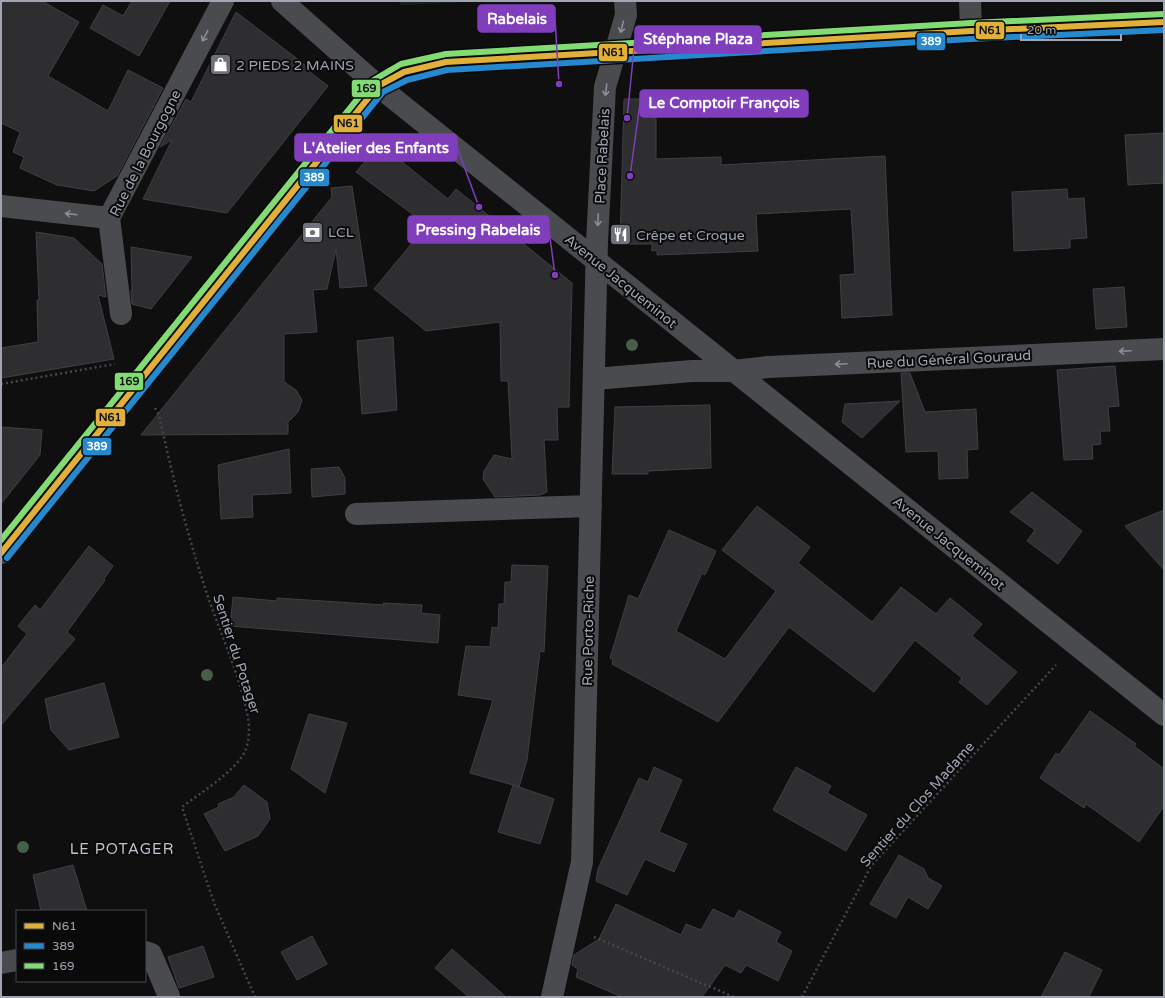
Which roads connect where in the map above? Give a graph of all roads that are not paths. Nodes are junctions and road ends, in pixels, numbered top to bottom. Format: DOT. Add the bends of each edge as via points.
graph roads {
  1 [pos="223,1"];
  2 [pos="282,1"];
  3 [pos="626,1"];
  4 [pos="970,1"];
  5 [pos="1164,22"];
  6 [pos="971,31"];
  7 [pos="616,53"];
  8 [pos="378,86"];
  9 [pos="1,206"];
  10 [pos="110,218"];
  11 [pos="596,261"];
  12 [pos="121,314"];
  13 [pos="1164,349"];
  14 [pos="733,371"];
  15 [pos="594,379"];
  16 [pos="591,506"];
  17 [pos="356,514"];
  18 [pos="1,553"];
  19 [pos="1162,708"];
  20 [pos="146,952"];
  21 [pos="16,960"];
  22 [pos="1,963"];
  23 [pos="169,996"];
  24 [pos="552,997"];
  1 -- 10 [label="street, Rue de la Bourgogne, one-way"];
  2 -- 8 [label="street, Avenue Jacqueminot"];
  3 -- 7 [label="street, Place Rabelais, one-way" via="626,15"];
  4 -- 6 [label="street"];
  5 -- 6 [label="main road"];
  6 -- 7 [label="main road"];
  7 -- 8 [label="main road" via="446,62 404,72"];
  7 -- 11 [label="street, Place Rabelais, one-way" via="605,87"];
  8 -- 11 [label="street, Avenue Jacqueminot"];
  8 -- 18 [label="main road"];
  10 -- 9 [label="street, one-way"];
  10 -- 12 [label="street, Rue de la Bourgogne"];
  11 -- 14 [label="street, Avenue Jacqueminot"];
  11 -- 15 [label="street, Rue Porto-Riche"];
  13 -- 14 [label="street, Rue du Général Gouraud, one-way" via="768,367"];
  14 -- 15 [label="street" via="692,371"];
  14 -- 19 [label="street, Avenue Jacqueminot" via="1075,644"];
  15 -- 16 [label="street, Rue Porto-Riche"];
  16 -- 17 [label="street"];
  16 -- 24 [label="street, Rue Porto-Riche" via="582,862"];
  20 -- 23 [label="street" via="151,954"];
  21 -- 22 [label="street"];
}
